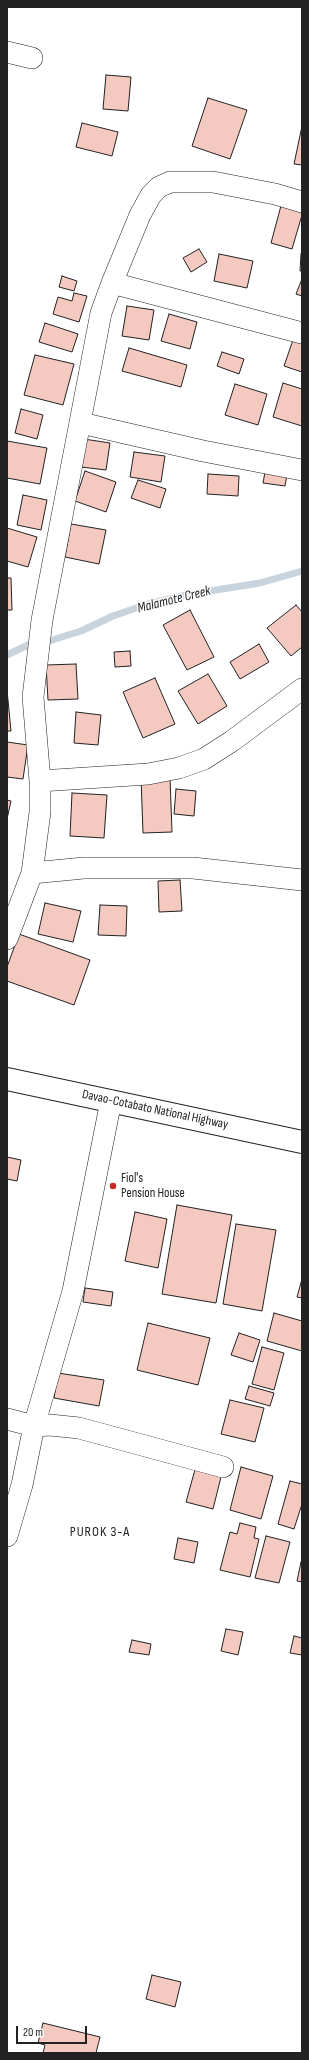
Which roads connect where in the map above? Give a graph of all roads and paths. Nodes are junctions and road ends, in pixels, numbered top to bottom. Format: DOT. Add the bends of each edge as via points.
graph roads {
  1 [pos="7,52"];
  2 [pos="32,58"];
  3 [pos="302,202"];
  4 [pos="112,283"];
  5 [pos="302,333"];
  6 [pos="81,423"];
  7 [pos="302,470"];
  8 [pos="302,689"];
  9 [pos="40,781"];
  10 [pos="32,873"];
  11 [pos="302,880"];
  12 [pos="7,939"];
  13 [pos="7,1079"];
  14 [pos="111,1101"];
  15 [pos="302,1142"];
  16 [pos="7,1419"];
  17 [pos="34,1426"];
  18 [pos="222,1467"];
  19 [pos="7,1536"];
  1 -- 2 [label="street"];
  3 -- 4 [label="street" via="213,182 170,182 159,187 151,195"];
  4 -- 5 [label="street"];
  4 -- 6 [label="street" via="101,313"];
  6 -- 7 [label="street" via="203,451"];
  6 -- 9 [label="street" via="38,648 33,697"];
  8 -- 9 [label="street" via="232,741 204,759 185,766 148,774"];
  9 -- 10 [label="street" via="40,812"];
  10 -- 11 [label="street" via="84,868 192,868"];
  10 -- 12 [label="street"];
  13 -- 14 [label="highway, Davao-Cotabato National Highway"];
  14 -- 15 [label="highway, Davao-Cotabato National Highway"];
  14 -- 17 [label="street" via="73,1291"];
  16 -- 17 [label="street"];
  17 -- 18 [label="street" via="79,1428"];
  17 -- 19 [label="street" via="22,1485"];
}
